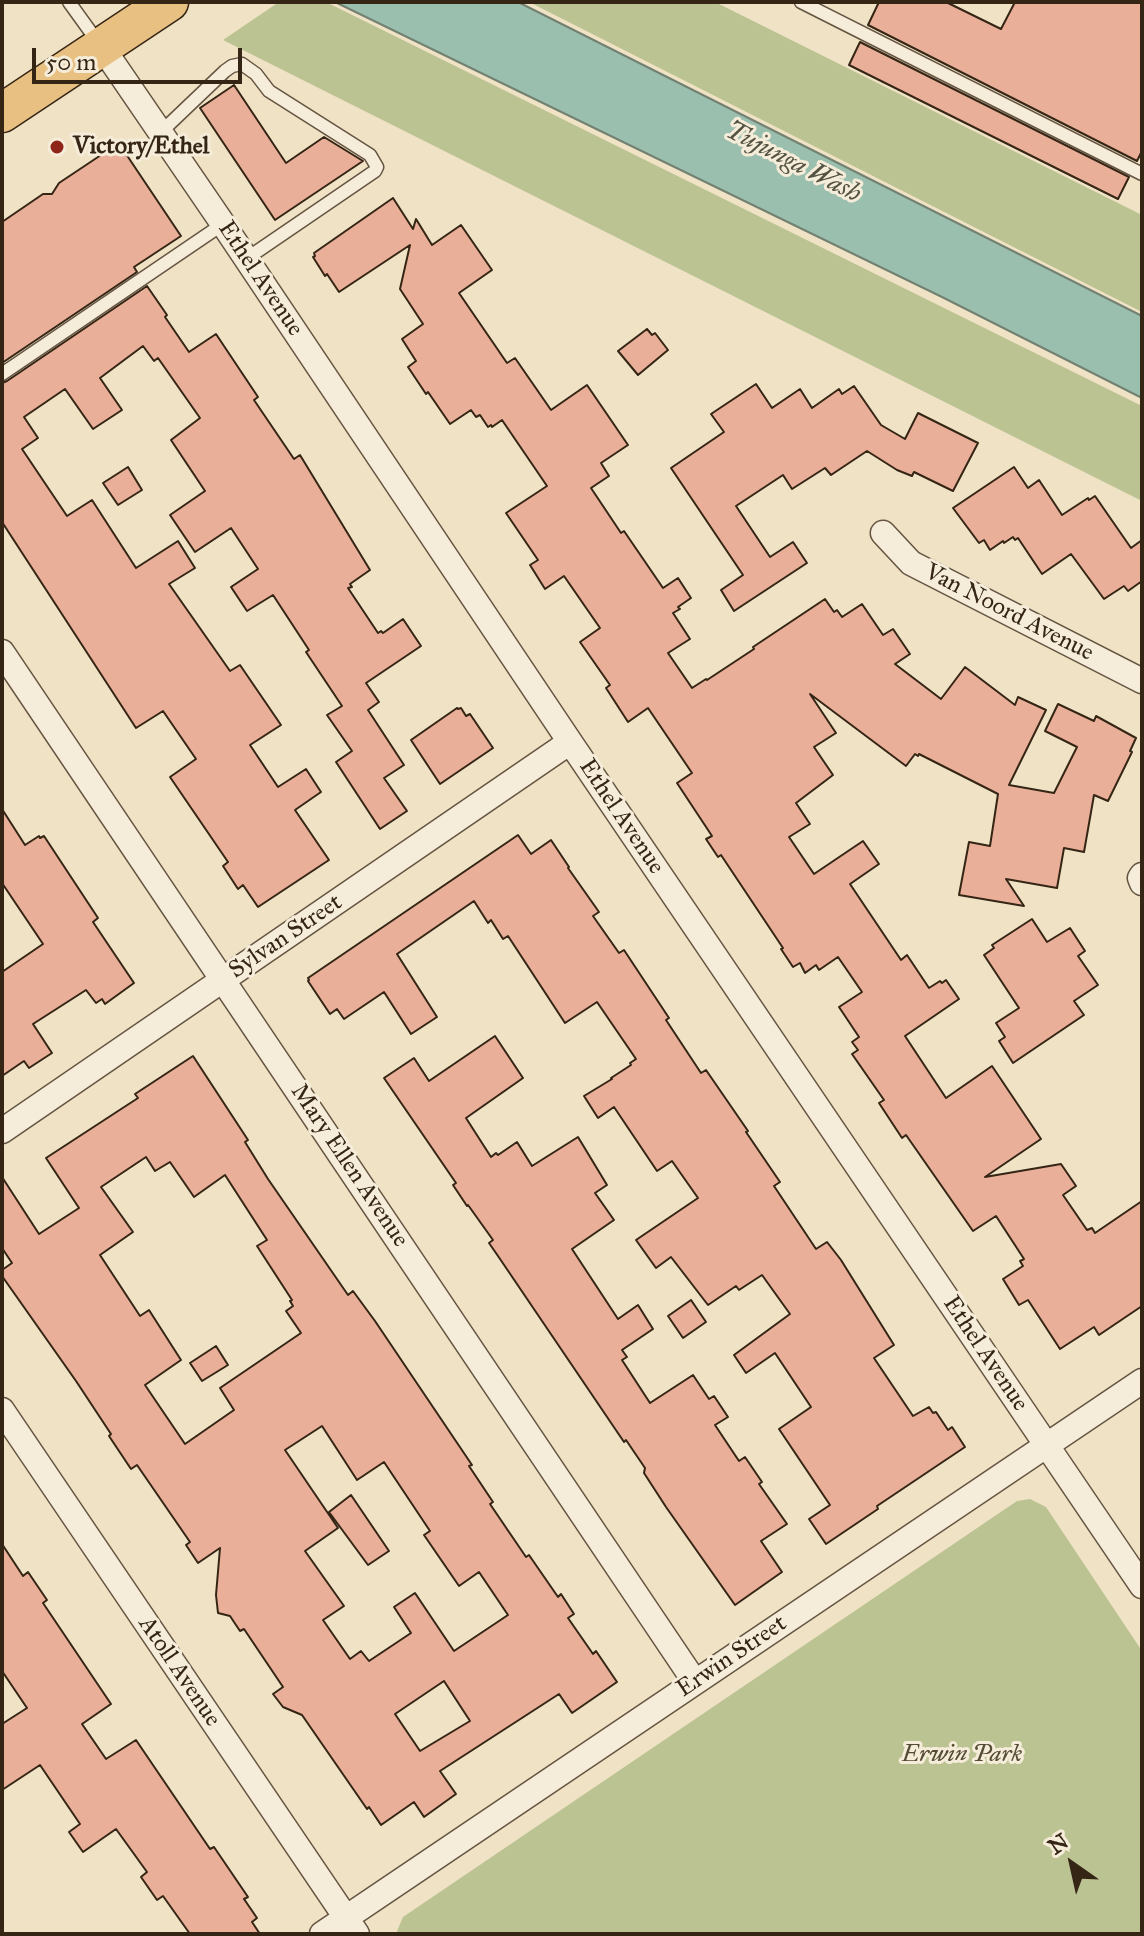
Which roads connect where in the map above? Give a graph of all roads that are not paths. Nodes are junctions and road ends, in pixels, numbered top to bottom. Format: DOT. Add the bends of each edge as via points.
graph roads {
  1 [pos="69,2"];
  2 [pos="169,2"];
  3 [pos="801,2"];
  4 [pos="102,47"];
  5 [pos="2,113"];
  6 [pos="161,132"];
  7 [pos="1142,174"];
  8 [pos="223,224"];
  9 [pos="246,259"];
  10 [pos="2,374"];
  11 [pos="883,533"];
  12 [pos="2,652"];
  13 [pos="1142,681"];
  14 [pos="570,742"];
  15 [pos="1142,875"];
  16 [pos="1142,883"];
  17 [pos="224,979"];
  18 [pos="2,1131"];
  19 [pos="1142,1381"];
  20 [pos="2,1410"];
  21 [pos="1047,1445"];
  22 [pos="1142,1586"];
  23 [pos="695,1682"];
  24 [pos="351,1926"];
  25 [pos="322,1934"];
  1 -- 4 [label="lane"];
  2 -- 4 [label="main road"];
  3 -- 7 [label="lane"];
  4 -- 5 [label="main road"];
  4 -- 6 [label="street, Ethel Avenue"];
  6 -- 8 [label="street, Ethel Avenue"];
  6 -- 9 [label="lane" via="225,71 242,64 269,91 370,155 375,171"];
  8 -- 9 [label="street, Ethel Avenue"];
  8 -- 10 [label="lane"];
  9 -- 14 [label="street, Ethel Avenue"];
  11 -- 13 [label="street, Van Noord Avenue" via="911,563"];
  12 -- 17 [label="street, Mary Ellen Avenue"];
  14 -- 17 [label="street, Sylvan Street"];
  14 -- 21 [label="street, Ethel Avenue"];
  15 -- 16 [label="street"];
  17 -- 18 [label="street, Sylvan Street"];
  17 -- 23 [label="street, Mary Ellen Avenue"];
  19 -- 21 [label="street, Erwin Street"];
  20 -- 24 [label="street, Atoll Avenue"];
  21 -- 22 [label="street, Ethel Avenue"];
  21 -- 23 [label="street, Erwin Street"];
  23 -- 24 [label="street, Erwin Street"];
  24 -- 25 [label="street, Erwin Street"];
}
